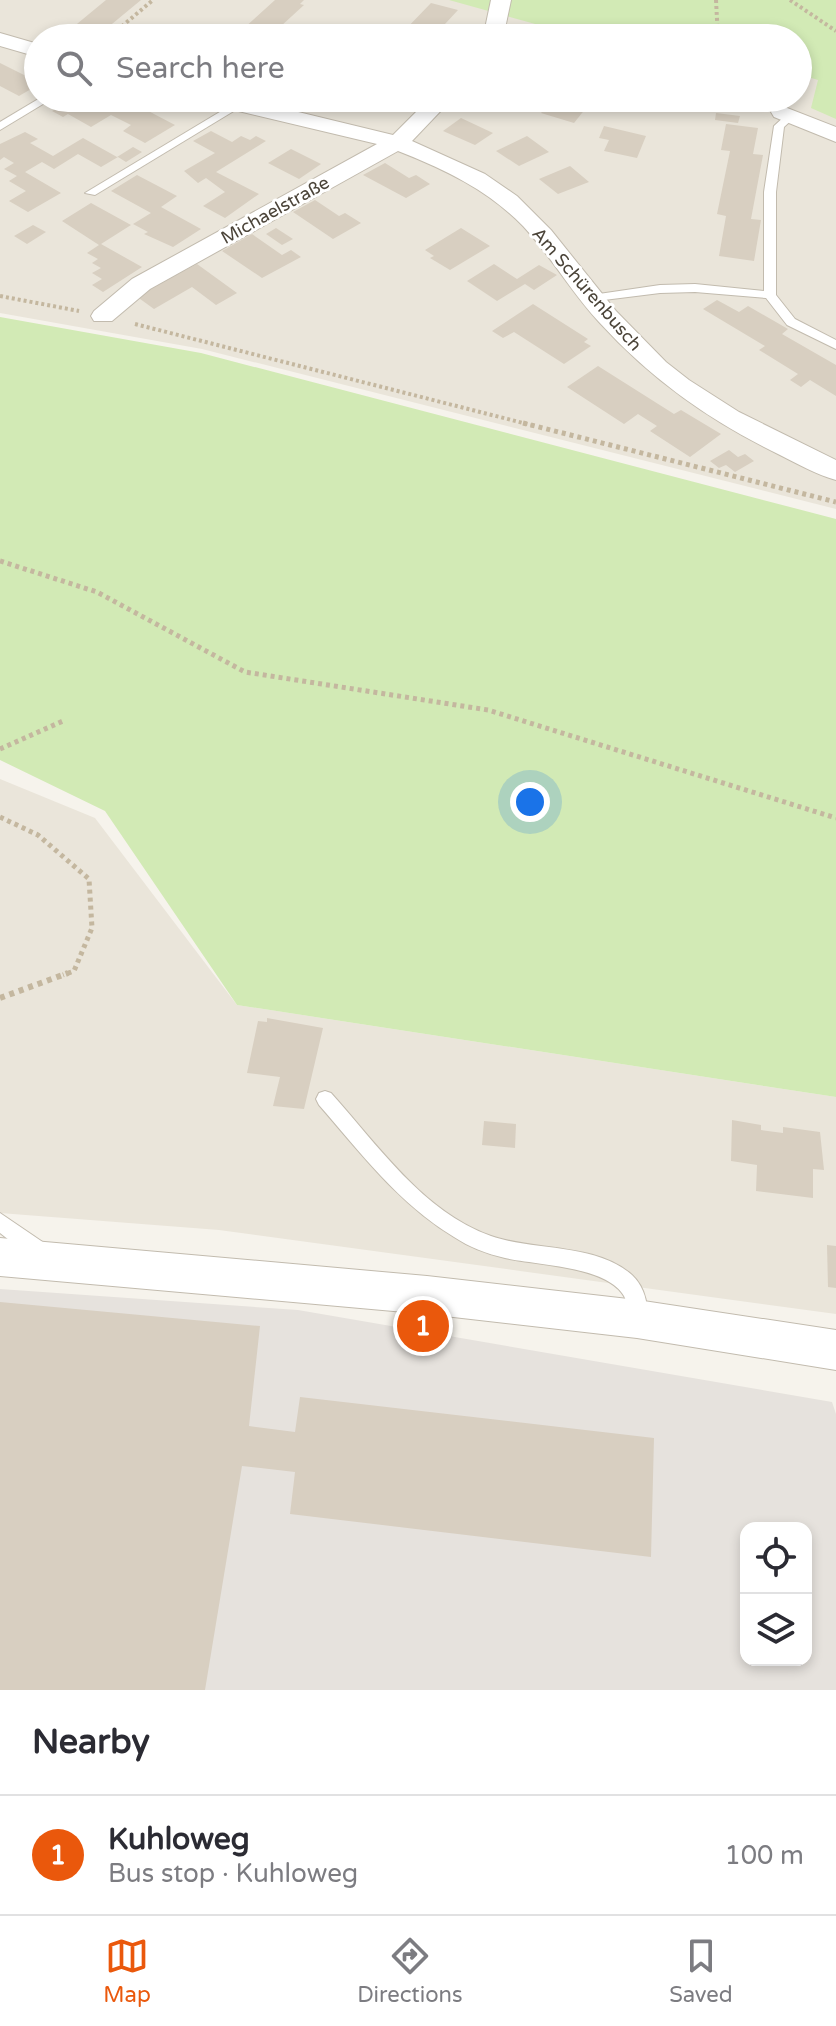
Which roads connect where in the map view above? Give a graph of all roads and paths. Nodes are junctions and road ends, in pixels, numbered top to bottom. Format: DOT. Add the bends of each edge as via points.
graph roads {
  1 [pos="153,0"];
  2 [pos="501,0"];
  3 [pos="716,0"];
  4 [pos="790,0"];
  5 [pos="125,24"];
  6 [pos="496,24"];
  7 [pos="717,24"];
  8 [pos="836,31"];
  9 [pos="0,39"];
  10 [pos="24,47"];
  11 [pos="25,112"];
  12 [pos="225,112"];
  13 [pos="272,112"];
  14 [pos="428,112"];
  15 [pos="786,114"];
  16 [pos="0,127"];
  17 [pos="836,135"];
  18 [pos="398,142"];
  19 [pos="91,193"];
  20 [pos="770,295"];
  21 [pos="0,296"];
  22 [pos="592,299"];
  23 [pos="103,316"];
  24 [pos="836,345"];
  25 [pos="836,471"];
  26 [pos="836,502"];
  27 [pos="0,561"];
  28 [pos="63,721"];
  29 [pos="0,749"];
  30 [pos="0,817"];
  31 [pos="836,818"];
  32 [pos="0,998"];
  33 [pos="325,1099"];
  34 [pos="0,1222"];
  35 [pos="0,1257"];
  36 [pos="54,1262"];
  37 [pos="637,1319"];
  38 [pos="836,1350"];
  1 -- 5 [label="path"];
  2 -- 6 [label="street"];
  3 -- 7 [label="path"];
  4 -- 8 [label="path"];
  9 -- 10 [label="street"];
  11 -- 16 [label="lane"];
  12 -- 19 [label="lane"];
  13 -- 18 [label="street, Am Schürenbusch"];
  14 -- 18 [label="street, Michaelstraße"];
  15 -- 17 [label="street"];
  15 -- 20 [label="lane" via="779,126 770,192"];
  18 -- 22 [label="street, Am Schürenbusch" via="509,201 550,242"];
  18 -- 23 [label="street, Michaelstraße" via="141,284"];
  20 -- 22 [label="lane" via="695,288"];
  20 -- 24 [label="lane" via="791,322"];
  21 -- 23 [label="path"];
  22 -- 25 [label="street, Am Schürenbusch" via="639,351 681,385 748,429"];
  23 -- 26 [label="path"];
  27 -- 31 [label="path" via="97,592 245,672 488,710"];
  28 -- 29 [label="path"];
  30 -- 32 [label="path" via="38,835 89,879 92,928 74,971"];
  33 -- 37 [label="lane" via="423,1207 488,1244 603,1269 622,1278 635,1296"];
  34 -- 36 [label="lane"];
  35 -- 36 [label="street"];
  36 -- 37 [label="street"];
  37 -- 38 [label="street"];
}
